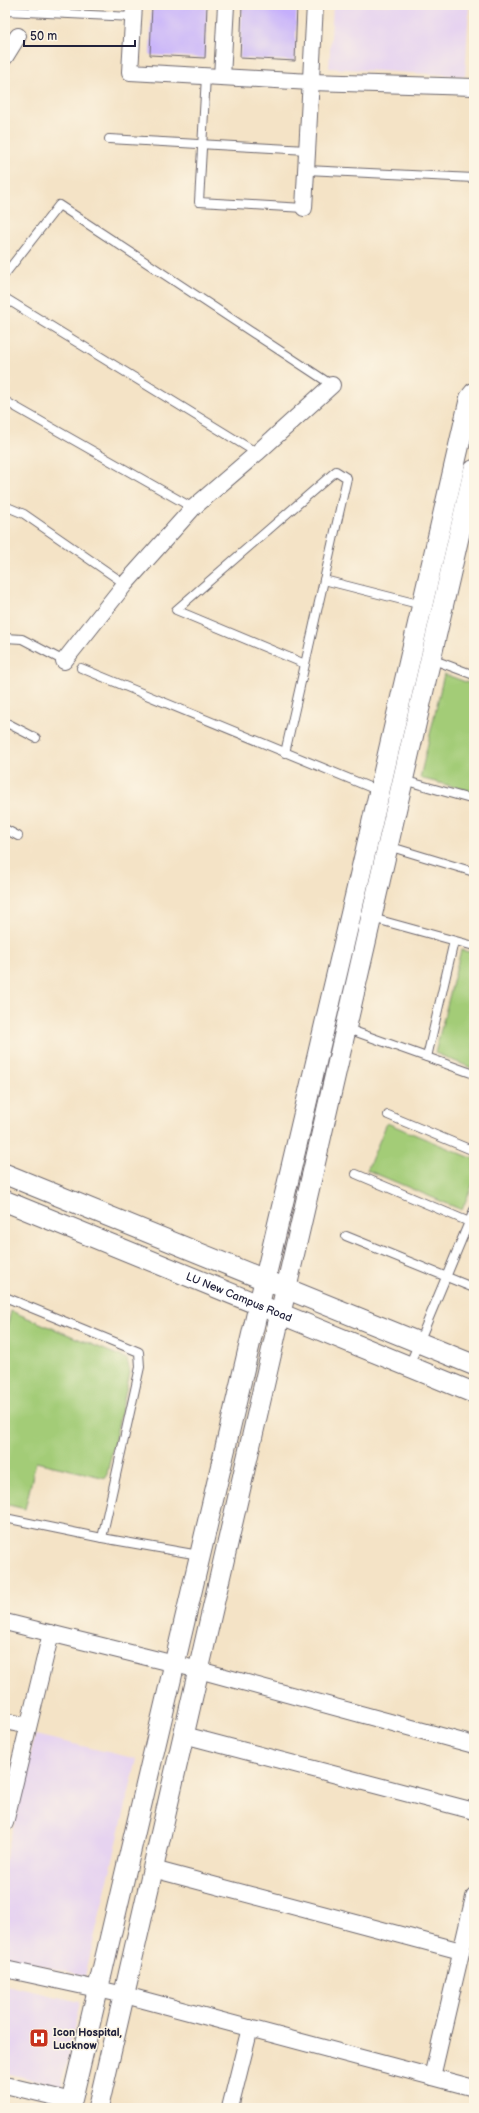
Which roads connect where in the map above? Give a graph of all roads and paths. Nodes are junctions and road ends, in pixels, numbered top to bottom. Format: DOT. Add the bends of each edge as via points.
graph roads {
  1 [pos="226,5"];
  2 [pos="315,5"];
  3 [pos="5,11"];
  4 [pos="134,11"];
  5 [pos="18,36"];
  6 [pos="5,57"];
  7 [pos="206,76"];
  8 [pos="222,77"];
  9 [pos="311,82"];
  10 [pos="474,87"];
  11 [pos="109,139"];
  12 [pos="202,145"];
  13 [pos="307,150"];
  14 [pos="306,170"];
  15 [pos="474,178"];
  16 [pos="304,208"];
  17 [pos="5,274"];
  18 [pos="5,298"];
  19 [pos="332,385"];
  20 [pos="474,394"];
  21 [pos="5,401"];
  22 [pos="258,454"];
  23 [pos="474,470"];
  24 [pos="5,506"];
  25 [pos="193,508"];
  26 [pos="324,580"];
  27 [pos="125,584"];
  28 [pos="422,605"];
  29 [pos="5,638"];
  30 [pos="431,659"];
  31 [pos="64,661"];
  32 [pos="305,664"];
  33 [pos="81,668"];
  34 [pos="474,674"];
  35 [pos="5,722"];
  36 [pos="36,738"];
  37 [pos="285,753"];
  38 [pos="403,780"];
  39 [pos="380,792"];
  40 [pos="474,800"];
  41 [pos="373,821"];
  42 [pos="5,829"];
  43 [pos="18,836"];
  44 [pos="390,837"];
  45 [pos="474,872"];
  46 [pos="372,918"];
  47 [pos="454,941"];
  48 [pos="474,946"];
  49 [pos="336,1025"];
  50 [pos="427,1057"];
  51 [pos="474,1074"];
  52 [pos="388,1115"];
  53 [pos="474,1151"];
  54 [pos="5,1174"];
  55 [pos="356,1174"];
  56 [pos="5,1201"];
  57 [pos="474,1210"];
  58 [pos="471,1223"];
  59 [pos="346,1236"];
  60 [pos="446,1277"];
  61 [pos="265,1280"];
  62 [pos="474,1288"];
  63 [pos="287,1290"];
  64 [pos="5,1297"];
  65 [pos="259,1305"];
  66 [pos="281,1314"];
  67 [pos="418,1343"];
  68 [pos="474,1365"];
  69 [pos="408,1366"];
  70 [pos="474,1393"];
  71 [pos="5,1518"];
  72 [pos="102,1538"];
  73 [pos="199,1555"];
  74 [pos="5,1622"];
  75 [pos="51,1633"];
  76 [pos="174,1664"];
  77 [pos="199,1670"];
  78 [pos="5,1721"];
  79 [pos="28,1726"];
  80 [pos="184,1735"];
  81 [pos="474,1745"];
  82 [pos="474,1810"];
  83 [pos="5,1823"];
  84 [pos="153,1869"];
  85 [pos="474,1897"];
  86 [pos="461,1951"];
  87 [pos="5,1969"];
  88 [pos="98,1990"];
  89 [pos="125,1995"];
  90 [pos="250,2028"];
  91 [pos="432,2077"];
  92 [pos="5,2085"];
  93 [pos="474,2088"];
  94 [pos="71,2104"];
  95 [pos="98,2108"];
  96 [pos="230,2108"];
  1 -- 8 [label="street"];
  2 -- 9 [label="street"];
  3 -- 4 [label="lane"];
  4 -- 7 [label="street" via="130,72"];
  5 -- 6 [label="street"];
  7 -- 8 [label="street"];
  7 -- 12 [label="lane"];
  8 -- 9 [label="street"];
  9 -- 10 [label="street"];
  9 -- 13 [label="street"];
  11 -- 12 [label="lane"];
  12 -- 13 [label="lane"];
  12 -- 16 [label="lane" via="199,202"];
  13 -- 14 [label="street"];
  14 -- 15 [label="lane"];
  14 -- 16 [label="street"];
  17 -- 19 [label="lane" via="58,205"];
  18 -- 22 [label="lane"];
  19 -- 22 [label="street"];
  20 -- 28 [label="street" via="470,398"];
  21 -- 25 [label="lane"];
  22 -- 25 [label="street"];
  23 -- 30 [label="street"];
  24 -- 27 [label="lane" via="24,514"];
  25 -- 27 [label="street"];
  26 -- 28 [label="lane"];
  26 -- 32 [label="lane"];
  26 -- 32 [label="lane" via="348,478 336,471 176,610"];
  27 -- 31 [label="street"];
  28 -- 39 [label="street"];
  29 -- 31 [label="lane" via="22,639"];
  30 -- 34 [label="lane"];
  30 -- 38 [label="street"];
  32 -- 37 [label="lane"];
  33 -- 37 [label="lane"];
  35 -- 36 [label="lane"];
  37 -- 39 [label="lane"];
  38 -- 40 [label="lane"];
  38 -- 44 [label="street"];
  39 -- 41 [label="street"];
  41 -- 44 [label="street"];
  41 -- 49 [label="street"];
  42 -- 43 [label="lane"];
  44 -- 45 [label="lane"];
  44 -- 46 [label="street"];
  46 -- 47 [label="lane"];
  46 -- 49 [label="street"];
  47 -- 48 [label="lane"];
  47 -- 50 [label="lane"];
  49 -- 50 [label="lane"];
  49 -- 61 [label="street"];
  49 -- 63 [label="street"];
  50 -- 51 [label="lane"];
  52 -- 53 [label="lane"];
  54 -- 61 [label="street"];
  55 -- 58 [label="lane"];
  56 -- 65 [label="street, LU New Campus Road"];
  57 -- 58 [label="lane"];
  58 -- 60 [label="lane"];
  59 -- 60 [label="lane"];
  60 -- 62 [label="lane"];
  60 -- 67 [label="lane"];
  61 -- 63 [label="street"];
  61 -- 65 [label="street"];
  63 -- 66 [label="street"];
  63 -- 67 [label="street"];
  64 -- 72 [label="lane" via="139,1352 140,1367"];
  65 -- 66 [label="street, LU New Campus Road"];
  65 -- 73 [label="street"];
  66 -- 69 [label="street, LU New Campus Road"];
  66 -- 77 [label="street"];
  67 -- 68 [label="street"];
  67 -- 69 [label="lane"];
  69 -- 70 [label="street, LU New Campus Road"];
  71 -- 72 [label="lane"];
  72 -- 73 [label="lane"];
  73 -- 76 [label="street"];
  74 -- 75 [label="street"];
  75 -- 76 [label="street"];
  75 -- 79 [label="street"];
  76 -- 77 [label="street"];
  76 -- 88 [label="street"];
  77 -- 80 [label="street"];
  77 -- 81 [label="street"];
  78 -- 79 [label="street"];
  79 -- 83 [label="street"];
  80 -- 82 [label="street"];
  80 -- 84 [label="street"];
  84 -- 86 [label="street"];
  84 -- 89 [label="street"];
  85 -- 86 [label="street"];
  86 -- 91 [label="street"];
  87 -- 88 [label="street"];
  88 -- 89 [label="street"];
  88 -- 94 [label="street"];
  89 -- 90 [label="street"];
  89 -- 95 [label="street"];
  90 -- 91 [label="street"];
  90 -- 96 [label="street"];
  91 -- 93 [label="street"];
  92 -- 94 [label="street"];
}
